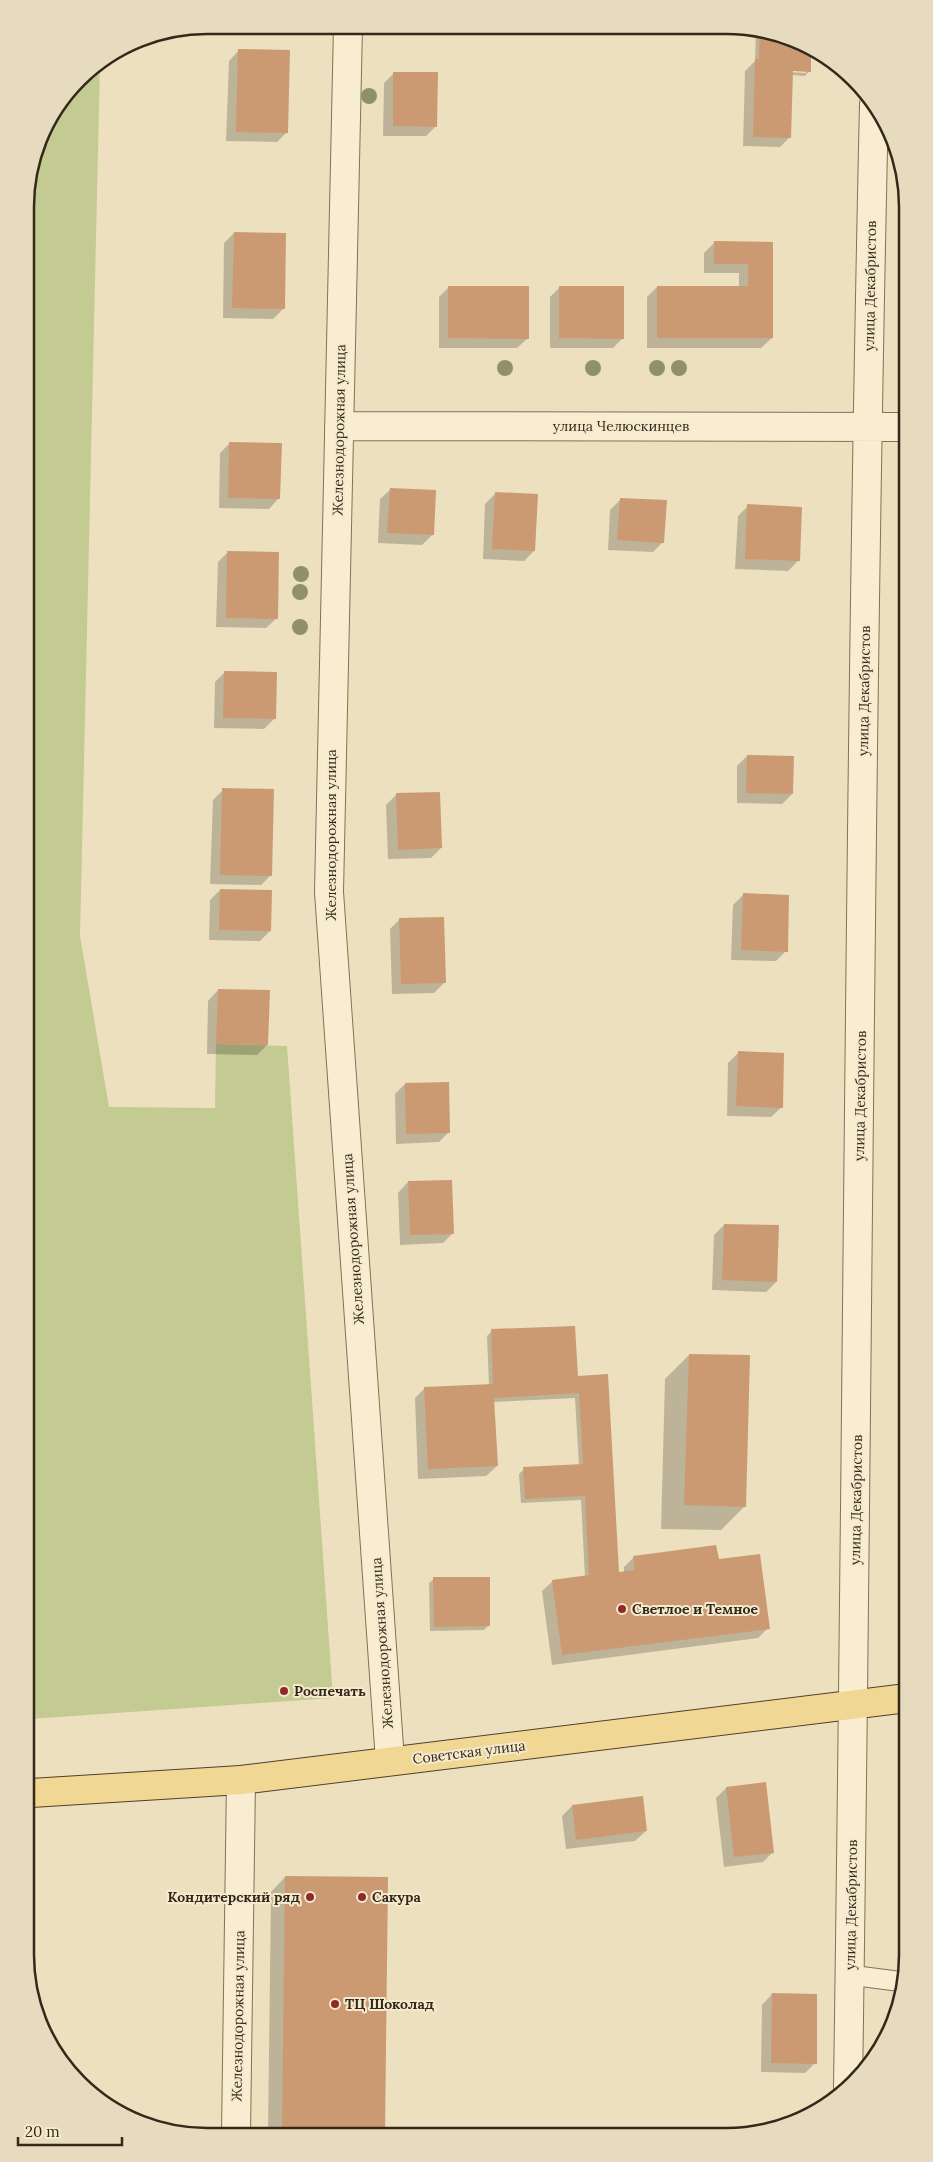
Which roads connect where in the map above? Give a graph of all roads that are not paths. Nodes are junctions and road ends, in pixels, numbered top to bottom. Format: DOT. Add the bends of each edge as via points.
graph roads {
  1 [pos="348,34"];
  2 [pos="874,117"];
  3 [pos="339,426"];
  4 [pos="867,427"];
  5 [pos="899,427"];
  6 [pos="899,1699"];
  7 [pos="854,1704"];
  8 [pos="390,1761"];
  9 [pos="241,1780"];
  10 [pos="34,1793"];
  11 [pos="850,1975"];
  12 [pos="897,1981"];
  13 [pos="848,2079"];
  14 [pos="236,2128"];
  1 -- 3 [label="street, Железнодорожная улица"];
  2 -- 4 [label="street, улица Декабристов"];
  3 -- 4 [label="street, улица Челюскинцев"];
  3 -- 8 [label="street, Железнодорожная улица" via="328,892"];
  4 -- 5 [label="street, улица Челюскинцев"];
  4 -- 7 [label="street, улица Декабристов"];
  6 -- 7 [label="main road, Советская улица"];
  7 -- 8 [label="main road, Советская улица"];
  7 -- 11 [label="street, улица Декабристов"];
  8 -- 9 [label="main road, Советская улица"];
  9 -- 10 [label="main road, Советская улица"];
  9 -- 14 [label="street, Железнодорожная улица"];
  11 -- 12 [label="lane"];
  11 -- 13 [label="street, улица Декабристов"];
}
